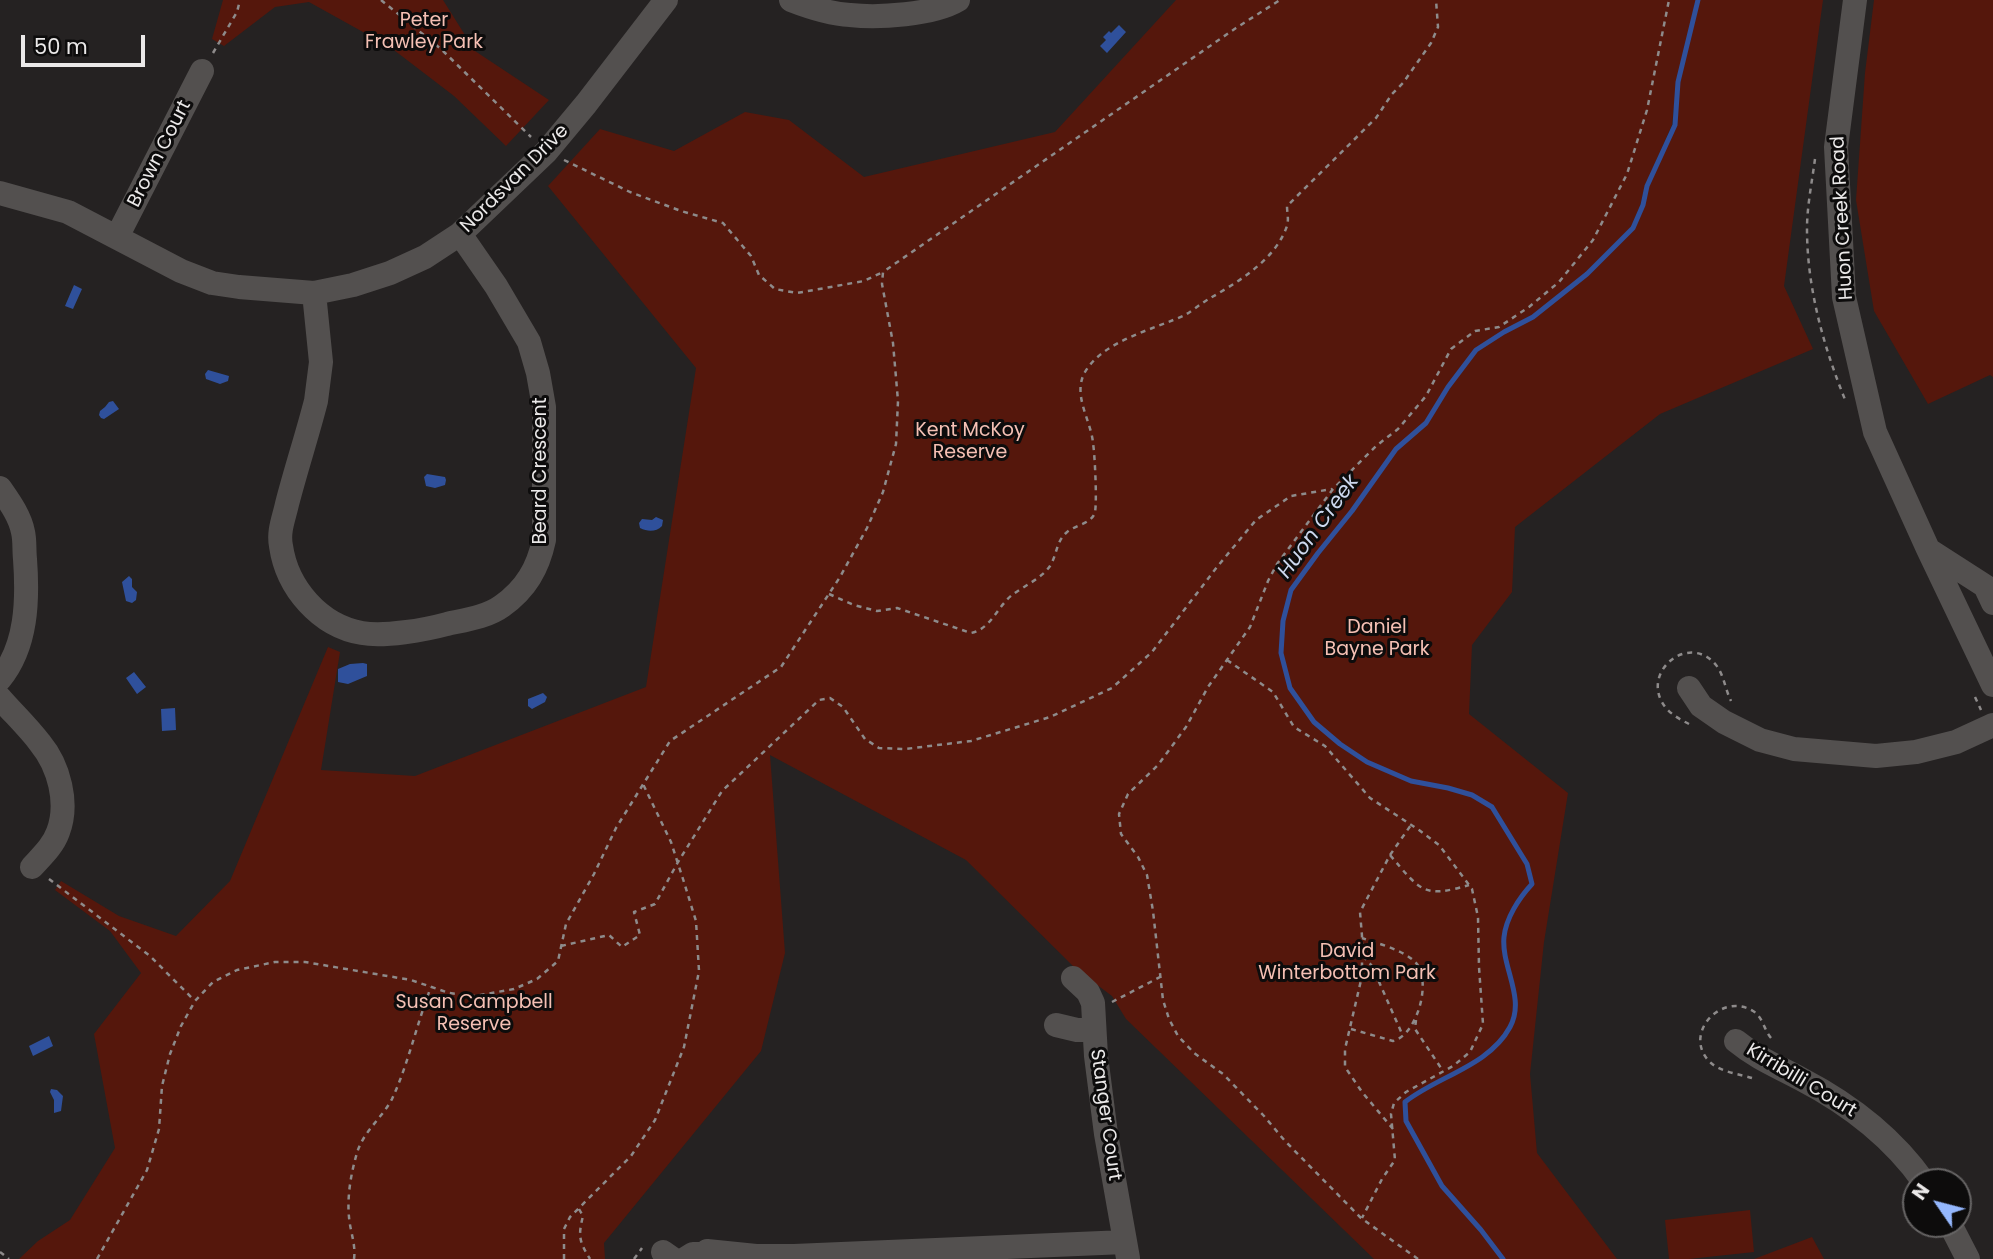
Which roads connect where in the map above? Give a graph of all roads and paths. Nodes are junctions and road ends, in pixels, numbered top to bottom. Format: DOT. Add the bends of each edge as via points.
graph roads {
  1 [pos="240,0"];
  2 [pos="381,0"];
  3 [pos="666,0"];
  4 [pos="791,0"];
  5 [pos="958,0"];
  6 [pos="1280,0"];
  7 [pos="1436,0"];
  8 [pos="1670,0"];
  9 [pos="1855,0"];
  10 [pos="202,71"];
  11 [pos="546,152"];
  12 [pos="0,193"];
  13 [pos="460,234"];
  14 [pos="117,237"];
  15 [pos="883,272"];
  16 [pos="314,293"];
  17 [pos="0,488"];
  18 [pos="1333,489"];
  19 [pos="1928,550"];
  20 [pos="829,594"];
  21 [pos="1993,603"];
  22 [pos="1227,660"];
  23 [pos="0,679"];
  24 [pos="1993,685"];
  25 [pos="1689,688"];
  26 [pos="0,698"];
  27 [pos="1993,725"];
  28 [pos="643,784"];
  29 [pos="1411,825"];
  30 [pos="1390,855"];
  31 [pos="678,862"];
  32 [pos="32,867"];
  33 [pos="1469,885"];
  34 [pos="1362,938"];
  35 [pos="561,946"];
  36 [pos="1363,956"];
  37 [pos="1161,976"];
  38 [pos="1073,978"];
  39 [pos="431,986"];
  40 [pos="195,1001"];
  41 [pos="1094,1020"];
  42 [pos="1416,1020"];
  43 [pos="1056,1025"];
  44 [pos="1351,1029"];
  45 [pos="1403,1036"];
  46 [pos="1736,1041"];
  47 [pos="1443,1071"];
  48 [pos="1393,1129"];
  49 [pos="1914,1168"];
  50 [pos="579,1209"];
  51 [pos="1362,1218"];
  52 [pos="1957,1238"];
  53 [pos="1127,1251"];
  54 [pos="0,1252"];
  55 [pos="682,1255"];
  56 [pos="737,1257"];
  57 [pos="9,1259"];
  58 [pos="97,1259"];
  59 [pos="354,1259"];
  60 [pos="564,1259"];
  61 [pos="590,1259"];
  62 [pos="1418,1259"];
  63 [pos="1968,1259"];
  1 -- 10 [label="path"];
  2 -- 11 [label="path" via="441,49"];
  3 -- 11 [label="street, Nordsvan Drive"];
  4 -- 5 [label="street" via="848,15 880,16 920,12"];
  6 -- 15 [label="path"];
  7 -- 20 [label="path" via="1438,27 1422,57 1376,118 1287,206 1288,224 1270,254 1226,290 1108,348 1087,369 1080,389 1093,442 1095,512 1086,523 1063,535 1048,569 1007,599 985,627 971,634 897,608 877,611"];
  8 -- 18 [label="path" via="1647,110 1627,174 1593,240 1559,282 1530,307 1499,327 1475,331 1451,349 1426,396 1398,429"];
  9 -- 19 [label="street, Huon Creek Road" via="1836,147 1844,297 1875,432"];
  10 -- 14 [label="street, Brown Court"];
  11 -- 13 [label="street, Nordsvan Drive"];
  11 -- 15 [label="path" via="630,192 723,223 751,257 759,275 775,289 797,293 864,281"];
  12 -- 14 [label="street, Nordsvan Drive" via="68,212"];
  13 -- 16 [label="street, Nordsvan Drive" via="390,273"];
  13 -- 16 [label="street, Beard Crescent" via="529,342 544,407 544,540 539,561 516,594 485,615 432,628 365,634 330,621 295,588 283,559 280,532 320,381"];
  14 -- 16 [label="street, Nordsvan Drive" via="212,283"];
  15 -- 20 [label="path" via="898,401 896,444 867,528"];
  17 -- 23 [label="street" via="23,530 26,579 21,637"];
  18 -- 22 [label="path" via="1277,564 1250,627"];
  18 -- 31 [label="path" via="1291,496 1256,520 1152,652 1112,688 1050,717 971,741 879,748 865,739 843,707 830,698 819,700 722,790"];
  19 -- 21 [label="street" via="1985,586"];
  19 -- 24 [label="street, Huon Creek Road"];
  20 -- 28 [label="path" via="781,667 670,741"];
  22 -- 29 [label="path" via="1273,692 1294,727 1325,746 1370,798"];
  22 -- 37 [label="path" via="1157,765 1128,794 1119,814 1121,834 1146,875"];
  25 -- 27 [label="street" via="1701,706 1724,722 1794,750 1876,756 1916,752 1956,742"];
  26 -- 32 [label="street" via="55,765 61,792 63,814 58,833"];
  28 -- 31 [label="path"];
  28 -- 35 [label="path" via="566,923"];
  29 -- 30 [label="path"];
  29 -- 33 [label="path" via="1439,845"];
  30 -- 33 [label="path" via="1423,889 1443,893"];
  30 -- 34 [label="path" via="1360,912"];
  31 -- 35 [label="path" via="654,904 634,912 640,935 622,947 609,935"];
  31 -- 50 [label="path" via="696,921 699,971 684,1047 655,1120 631,1156"];
  32 -- 40 [label="path" via="150,956"];
  33 -- 47 [label="path" via="1478,917 1483,1024 1470,1052"];
  34 -- 36 [label="path"];
  34 -- 42 [label="path" via="1413,960 1420,968 1424,982"];
  35 -- 39 [label="path" via="558,961 537,979 514,989 475,996"];
  36 -- 44 [label="path"];
  36 -- 45 [label="path" via="1372,966"];
  37 -- 41 [label="path"];
  37 -- 51 [label="path" via="1166,1009 1178,1036 1264,1115"];
  38 -- 41 [label="street, Stanger Court" via="1093,1000"];
  39 -- 40 [label="path" via="305,962 275,962 237,970 213,982"];
  39 -- 59 [label="path" via="392,1099 358,1151 349,1204"];
  40 -- 58 [label="path" via="170,1054 159,1129 147,1170"];
  41 -- 43 [label="street" via="1077,1030"];
  41 -- 53 [label="street, Stanger Court" via="1108,1145"];
  42 -- 45 [label="path"];
  42 -- 47 [label="path" via="1415,1030"];
  44 -- 45 [label="path" via="1394,1041"];
  44 -- 48 [label="path" via="1345,1067"];
  46 -- 49 [label="street, Kirribilli Court" via="1863,1118"];
  47 -- 48 [label="path" via="1394,1103"];
  48 -- 51 [label="path" via="1395,1160"];
  50 -- 60 [label="path" via="564,1229"];
  50 -- 61 [label="path" via="583,1216 581,1244"];
  51 -- 62 [label="path"];
  52 -- 63 [label="street"];
  53 -- 56 [label="street"];
  54 -- 57 [label="path"];
  55 -- 56 [label="street"];
}
